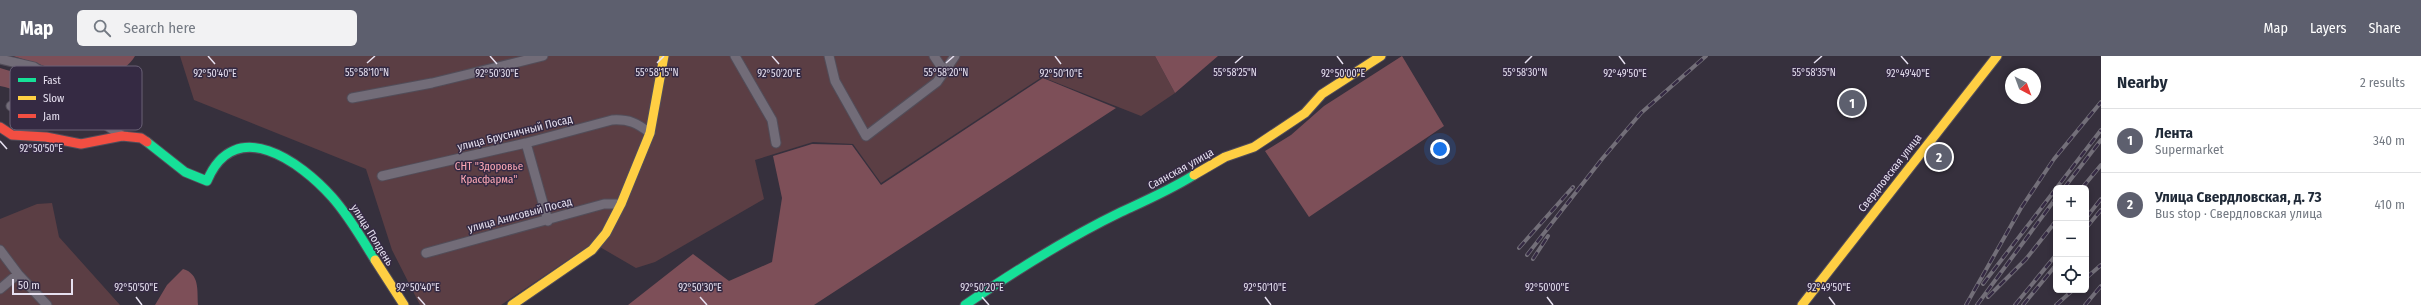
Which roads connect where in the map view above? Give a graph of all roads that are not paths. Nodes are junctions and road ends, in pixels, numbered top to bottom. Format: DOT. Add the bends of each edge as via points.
graph roads {
  1 [pos="543,56"];
  2 [pos="664,56"];
  3 [pos="735,56"];
  4 [pos="829,56"];
  5 [pos="934,56"];
  6 [pos="955,56"];
  7 [pos="1381,56"];
  8 [pos="1997,56"];
  9 [pos="0,59"];
  10 [pos="30,66"];
  11 [pos="944,71"];
  12 [pos="352,98"];
  13 [pos="0,128"];
  14 [pos="113,130"];
  15 [pos="650,133"];
  16 [pos="122,136"];
  17 [pos="526,143"];
  18 [pos="776,143"];
  19 [pos="382,176"];
  20 [pos="621,204"];
  21 [pos="548,221"];
  22 [pos="0,250"];
  23 [pos="426,253"];
  24 [pos="18,274"];
  25 [pos="0,289"];
  26 [pos="47,305"];
  27 [pos="404,305"];
  28 [pos="512,305"];
  29 [pos="965,305"];
  30 [pos="1802,305"];
  1 -- 12 [label="street" via="432,83"];
  2 -- 15 [label="main road"];
  3 -- 18 [label="street" via="772,120"];
  4 -- 11 [label="street" via="835,81 866,136 937,82"];
  5 -- 11 [label="street"];
  6 -- 11 [label="street"];
  7 -- 29 [label="main road, Саянская улица" via="1322,94 1305,113 1254,147 1225,158 1163,194 1121,212 1025,265"];
  8 -- 30 [label="main road, Свердловская улица"];
  9 -- 10 [label="street"];
  13 -- 16 [label="main road, улица Полдень" via="12,135 46,137 81,144"];
  14 -- 16 [label="street"];
  15 -- 17 [label="street, улица Брусничный Посад" via="636,122 626,119 612,120"];
  15 -- 20 [label="main road"];
  16 -- 27 [label="main road, улица Полдень" via="141,138 185,172 207,181 210,171 218,161 237,148 257,145 273,150 320,184 348,216 387,283"];
  17 -- 19 [label="street, улица Брусничный Посад"];
  17 -- 21 [label="street"];
  20 -- 21 [label="street, улица Анисовый Посад" via="604,204"];
  20 -- 28 [label="main road" via="606,233 592,250"];
  21 -- 23 [label="street, улица Анисовый Посад"];
  22 -- 24 [label="street"];
  24 -- 25 [label="street"];
  24 -- 26 [label="street"];
}
